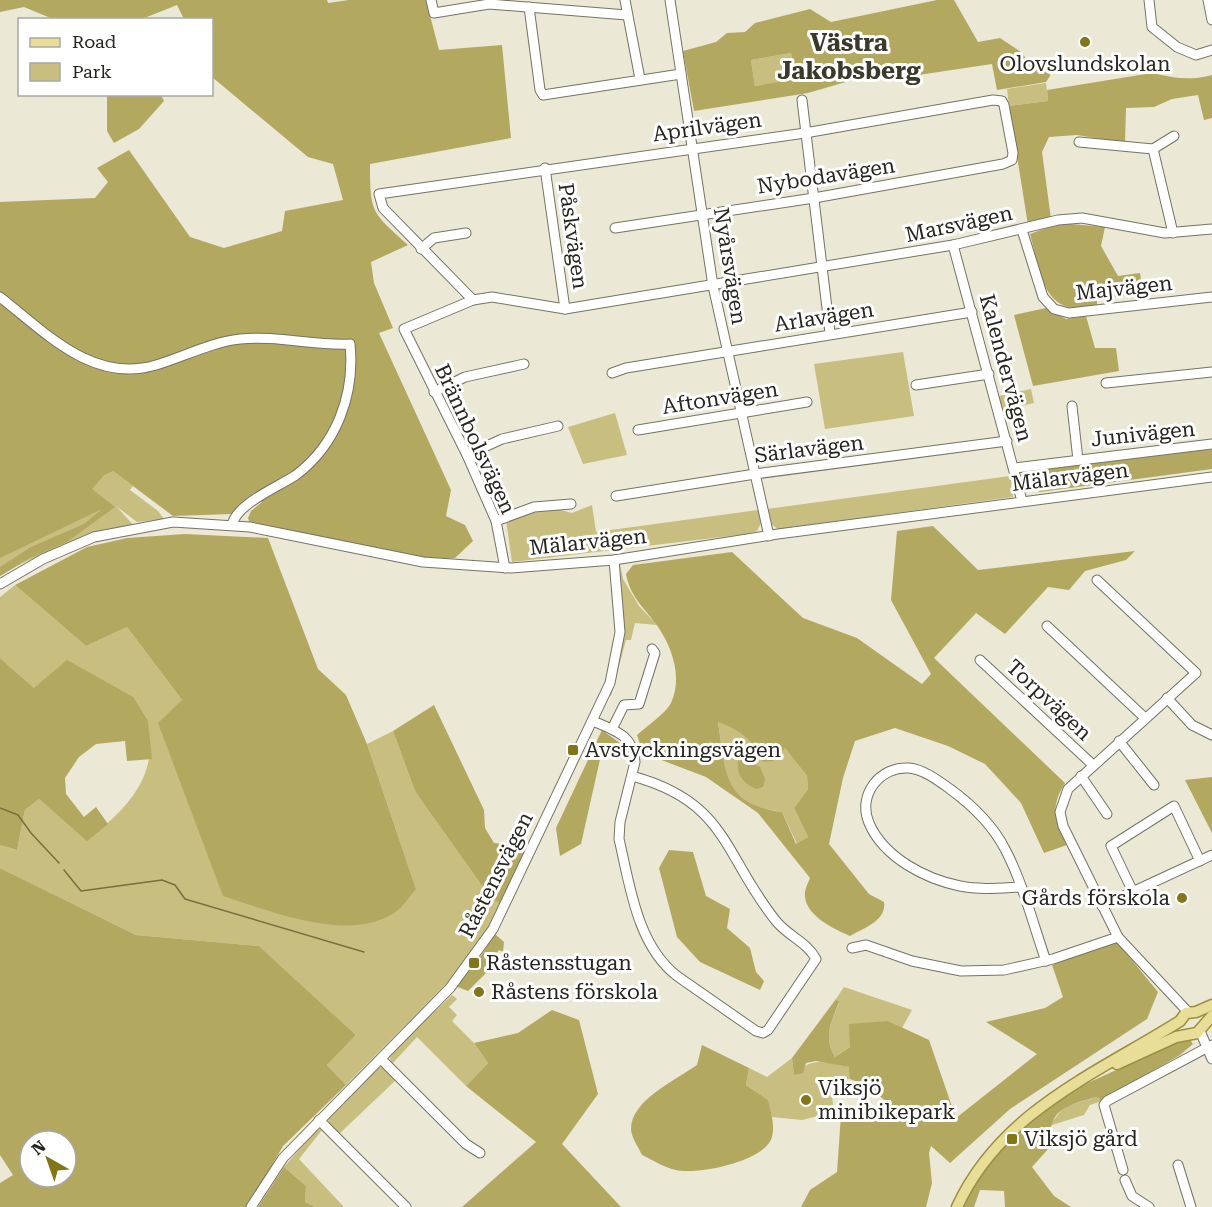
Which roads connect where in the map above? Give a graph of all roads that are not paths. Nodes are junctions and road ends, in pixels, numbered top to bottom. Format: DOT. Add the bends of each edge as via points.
graph roads {
  1 [pos="431,0"];
  2 [pos="626,0"];
  3 [pos="670,0"];
  4 [pos="1149,0"];
  5 [pos="1208,0"];
  6 [pos="529,7"];
  7 [pos="627,15"];
  8 [pos="1212,20"];
  9 [pos="1212,50"];
  10 [pos="681,74"];
  11 [pos="640,79"];
  12 [pos="802,100"];
  13 [pos="1009,131"];
  14 [pos="805,133"];
  15 [pos="1174,136"];
  16 [pos="1079,142"];
  17 [pos="693,147"];
  18 [pos="1153,149"];
  19 [pos="545,168"];
  20 [pos="814,198"];
  21 [pos="702,213"];
  22 [pos="615,228"];
  23 [pos="1212,229"];
  24 [pos="1022,230"];
  25 [pos="466,233"];
  26 [pos="1173,233"];
  27 [pos="953,245"];
  28 [pos="421,249"];
  29 [pos="823,267"];
  30 [pos="713,286"];
  31 [pos="0,297"];
  32 [pos="1212,297"];
  33 [pos="473,300"];
  34 [pos="565,309"];
  35 [pos="972,312"];
  36 [pos="830,333"];
  37 [pos="726,350"];
  38 [pos="524,363"];
  39 [pos="1212,372"];
  40 [pos="612,374"];
  41 [pos="989,374"];
  42 [pos="1106,383"];
  43 [pos="916,385"];
  44 [pos="434,392"];
  45 [pos="807,402"];
  46 [pos="1072,406"];
  47 [pos="740,413"];
  48 [pos="558,426"];
  49 [pos="638,430"];
  50 [pos="1007,441"];
  51 [pos="1212,444"];
  52 [pos="467,455"];
  53 [pos="1078,459"];
  54 [pos="1015,468"];
  55 [pos="755,474"];
  56 [pos="1212,478"];
  57 [pos="616,496"];
  58 [pos="1022,501"];
  59 [pos="571,504"];
  60 [pos="496,521"];
  61 [pos="232,525"];
  62 [pos="769,536"];
  63 [pos="614,560"];
  64 [pos="505,568"];
  65 [pos="1097,580"];
  66 [pos="0,584"];
  67 [pos="1047,626"];
  68 [pos="652,649"];
  69 [pos="980,660"];
  70 [pos="1167,699"];
  71 [pos="1145,718"];
  72 [pos="592,721"];
  73 [pos="612,729"];
  74 [pos="1212,735"];
  75 [pos="1119,741"];
  76 [pos="1093,765"];
  77 [pos="632,776"];
  78 [pos="1081,776"];
  79 [pos="1154,785"];
  80 [pos="1107,814"];
  81 [pos="1212,855"];
  82 [pos="1200,861"];
  83 [pos="1020,887"];
  84 [pos="1133,892"];
  85 [pos="1102,906"];
  86 [pos="1118,937"];
  87 [pos="852,948"];
  88 [pos="1046,961"];
  89 [pos="1212,1005"];
  90 [pos="1185,1014"];
  91 [pos="1212,1016"];
  92 [pos="1201,1037"];
  93 [pos="381,1059"];
  94 [pos="1212,1059"];
  95 [pos="1076,1083"];
  96 [pos="319,1120"];
  97 [pos="480,1153"];
  98 [pos="1178,1165"];
  99 [pos="1123,1170"];
  100 [pos="1125,1180"];
  101 [pos="251,1207"];
  102 [pos="406,1207"];
  103 [pos="957,1207"];
  104 [pos="1149,1207"];
  105 [pos="1191,1207"];
  1 -- 6 [label="street" via="434,13 489,4"];
  2 -- 7 [label="street"];
  3 -- 10 [label="street, Nyårsvägen"];
  4 -- 9 [label="street" via="1152,27 1177,47 1196,55"];
  5 -- 8 [label="street"];
  6 -- 7 [label="street"];
  6 -- 11 [label="street" via="543,95"];
  7 -- 11 [label="street"];
  10 -- 11 [label="street"];
  10 -- 17 [label="street, Nyårsvägen"];
  12 -- 14 [label="street"];
  13 -- 14 [label="street, Aprilvägen" via="1002,101 993,100"];
  13 -- 20 [label="street, Nybodavägen" via="1012,160 1003,164"];
  14 -- 17 [label="street, Aprilvägen"];
  14 -- 20 [label="street"];
  15 -- 18 [label="street"];
  16 -- 18 [label="street"];
  17 -- 19 [label="street, Aprilvägen"];
  17 -- 21 [label="street, Nyårsvägen"];
  18 -- 26 [label="street"];
  19 -- 28 [label="street, Aprilvägen" via="379,194 380,204"];
  19 -- 34 [label="street, Påskvägen"];
  20 -- 21 [label="street, Nybodavägen"];
  20 -- 29 [label="street"];
  21 -- 22 [label="street, Nybodavägen"];
  21 -- 30 [label="street, Nyårsvägen"];
  23 -- 26 [label="street, Marsvägen"];
  24 -- 26 [label="street, Marsvägen" via="1082,218"];
  24 -- 27 [label="street, Marsvägen"];
  24 -- 32 [label="street, Majvägen" via="1043,297 1054,309 1069,313"];
  25 -- 28 [label="street" via="434,238"];
  27 -- 29 [label="street, Marsvägen"];
  27 -- 35 [label="street, Kalendervägen"];
  28 -- 33 [label="street"];
  29 -- 30 [label="street, Marsvägen"];
  29 -- 36 [label="street"];
  30 -- 34 [label="street, Marsvägen"];
  30 -- 37 [label="street, Nyårsvägen"];
  31 -- 61 [label="street" via="75,353 97,365 119,370 144,368 241,339 350,344 349,393 330,437 298,473 238,512"];
  33 -- 34 [label="street" via="502,296"];
  33 -- 44 [label="street, Brännbolsvägen" via="404,328"];
  35 -- 36 [label="street, Arlavägen"];
  35 -- 41 [label="street, Kalendervägen"];
  36 -- 37 [label="street, Arlavägen"];
  37 -- 40 [label="street, Arlavägen"];
  37 -- 47 [label="street, Nyårsvägen"];
  38 -- 44 [label="street" via="465,377"];
  39 -- 42 [label="street"];
  41 -- 43 [label="street"];
  41 -- 50 [label="street, Kalendervägen"];
  44 -- 52 [label="street, Brännbolsvägen"];
  45 -- 47 [label="street, Aftonvägen"];
  46 -- 53 [label="street, Junivägen"];
  47 -- 49 [label="street, Aftonvägen"];
  47 -- 55 [label="street, Nyårsvägen"];
  48 -- 52 [label="street" via="502,440"];
  50 -- 54 [label="street, Kalendervägen"];
  50 -- 55 [label="street, Särlavägen"];
  51 -- 53 [label="street, Junivägen"];
  52 -- 60 [label="street, Brännbolsvägen"];
  53 -- 54 [label="street, Junivägen"];
  54 -- 58 [label="street, Kalendervägen"];
  55 -- 57 [label="street, Särlavägen"];
  55 -- 62 [label="street, Nyårsvägen"];
  56 -- 58 [label="street, Mälarvägen"];
  58 -- 62 [label="street, Mälarvägen"];
  59 -- 60 [label="street" via="528,508"];
  60 -- 64 [label="street, Brännbolsvägen"];
  61 -- 64 [label="street, Mälarvägen" via="423,562"];
  61 -- 66 [label="street, Mälarvägen" via="173,522 94,537 43,559"];
  62 -- 63 [label="street, Mälarvägen"];
  63 -- 64 [label="street, Mälarvägen"];
  63 -- 72 [label="street, Råstensvägen" via="620,612 619,647 610,683"];
  65 -- 70 [label="street" via="1196,673"];
  67 -- 71 [label="street"];
  68 -- 73 [label="street" via="655,653 651,671 639,704 624,705"];
  69 -- 76 [label="street, Torpvägen"];
  70 -- 71 [label="street"];
  70 -- 74 [label="street" via="1192,725"];
  71 -- 75 [label="street"];
  72 -- 73 [label="street"];
  72 -- 93 [label="street, Råstensvägen" via="493,929 450,988"];
  73 -- 77 [label="street" via="622,734 634,751"];
  75 -- 76 [label="street"];
  75 -- 79 [label="street"];
  76 -- 78 [label="street"];
  77 -- 77 [label="street" via="619,839 650,945 677,976 763,1033 816,959 778,923 729,843 707,816 680,795"];
  78 -- 80 [label="street"];
  78 -- 85 [label="street" via="1068,789 1060,812 1067,836"];
  81 -- 82 [label="street"];
  82 -- 84 [label="street"];
  82 -- 84 [label="street" via="1174,806 1112,846"];
  83 -- 83 [label="street" via="1005,849 965,800 911,768 884,773 874,782 868,793 868,822 879,840 908,865 961,886"];
  83 -- 88 [label="street"];
  84 -- 85 [label="street"];
  85 -- 86 [label="street"];
  86 -- 88 [label="street"];
  86 -- 90 [label="street"];
  87 -- 88 [label="street" via="866,945 912,961 961,971 1004,970"];
  89 -- 90 [label="main road"];
  90 -- 92 [label="main road" via="1201,1017"];
  90 -- 92 [label="main road" via="1182,1030"];
  90 -- 95 [label="main road"];
  91 -- 92 [label="main road"];
  92 -- 94 [label="street"];
  92 -- 95 [label="main road" via="1176,1036"];
  92 -- 99 [label="street" via="1104,1105"];
  93 -- 96 [label="street, Råstensvägen"];
  93 -- 97 [label="street" via="466,1144"];
  95 -- 103 [label="main road" via="1052,1096 1011,1131 976,1171"];
  96 -- 101 [label="street, Råstensvägen" via="283,1158"];
  96 -- 102 [label="street"];
  98 -- 105 [label="street"];
  100 -- 104 [label="street" via="1132,1196"];
}
